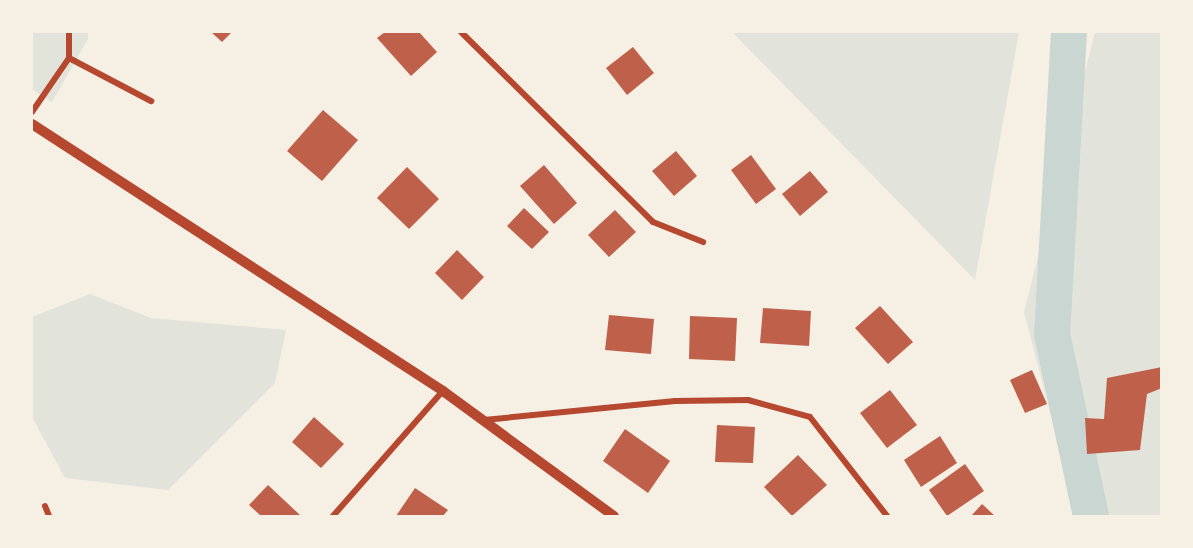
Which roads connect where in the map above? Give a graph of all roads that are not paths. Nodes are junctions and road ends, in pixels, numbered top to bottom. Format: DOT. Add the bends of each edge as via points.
graph roads {
  1 [pos="69,32"];
  2 [pos="461,32"];
  3 [pos="69,58"];
  4 [pos="151,101"];
  5 [pos="32,112"];
  6 [pos="32,124"];
  7 [pos="703,242"];
  8 [pos="443,391"];
  9 [pos="483,420"];
  10 [pos="45,506"];
  11 [pos="49,516"];
  12 [pos="333,516"];
  13 [pos="615,516"];
  14 [pos="887,516"];
  1 -- 3 [label="street"];
  2 -- 7 [label="street" via="653,222"];
  3 -- 4 [label="street"];
  3 -- 5 [label="street"];
  6 -- 8 [label="street"];
  8 -- 9 [label="street"];
  8 -- 12 [label="street"];
  9 -- 13 [label="street"];
  9 -- 14 [label="street" via="675,401 748,400 810,417"];
  10 -- 11 [label="street"];
}
